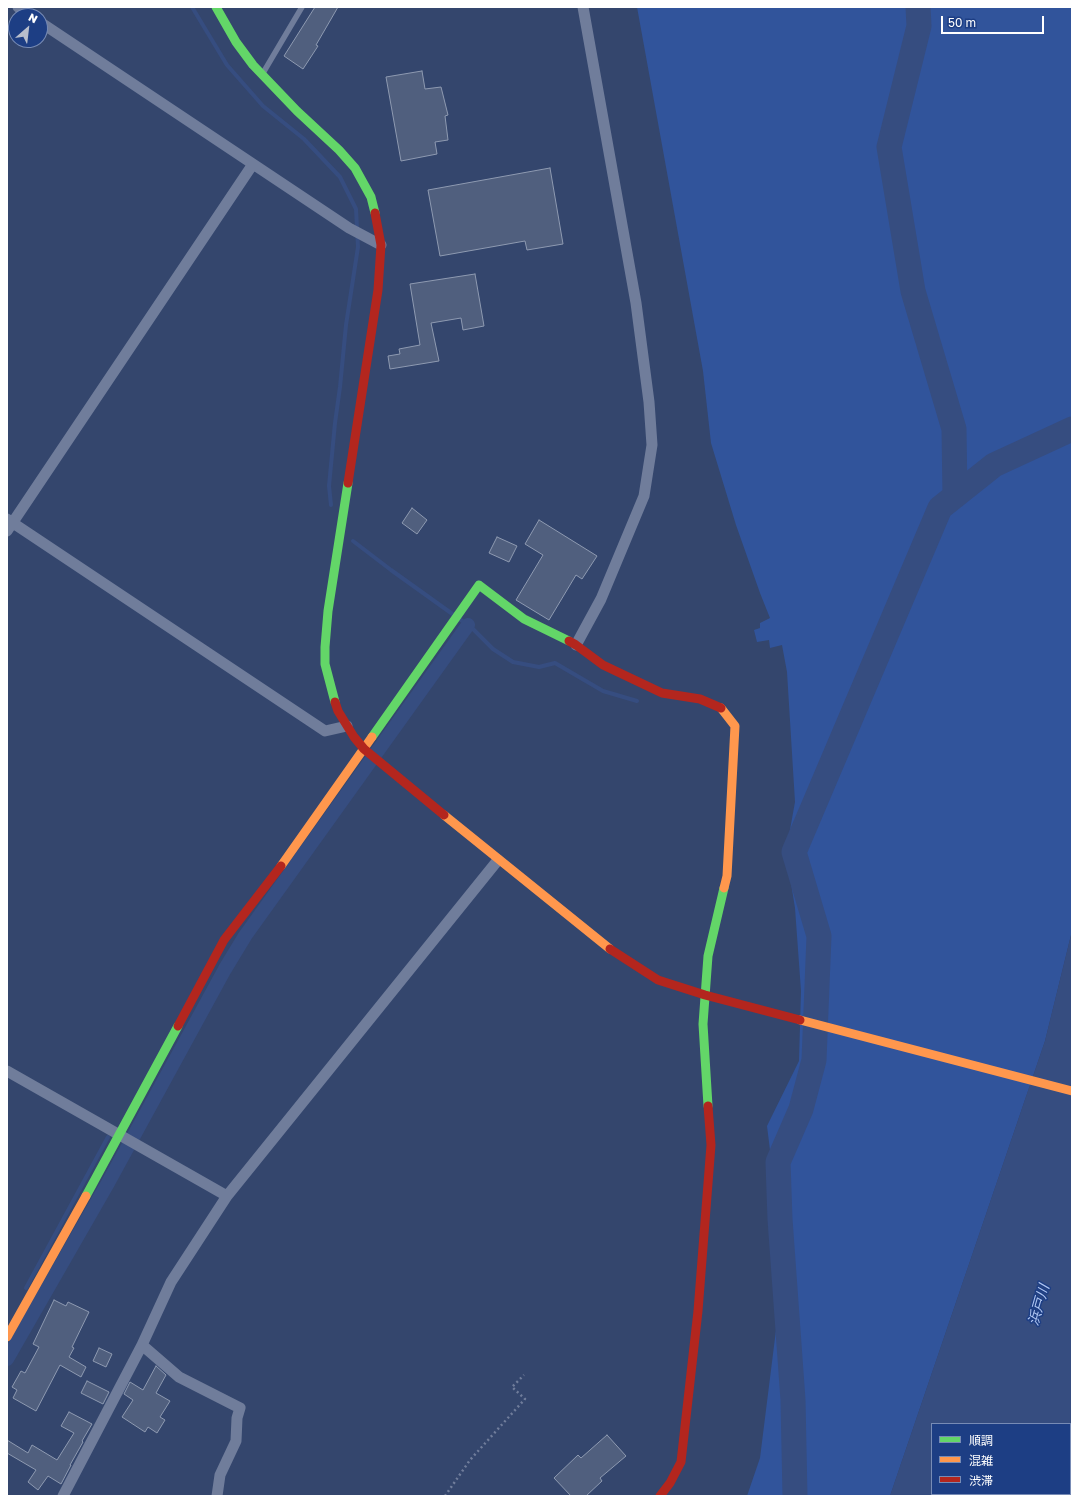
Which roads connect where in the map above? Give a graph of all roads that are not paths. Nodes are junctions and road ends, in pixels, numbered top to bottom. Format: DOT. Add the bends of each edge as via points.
graph roads {
  1 [pos="216,7"];
  2 [pos="302,7"];
  3 [pos="583,7"];
  4 [pos="48,27"];
  5 [pos="262,75"];
  6 [pos="254,164"];
  7 [pos="381,245"];
  8 [pos="9,524"];
  9 [pos="576,646"];
  10 [pos="347,726"];
  11 [pos="364,749"];
  12 [pos="498,860"];
  13 [pos="706,996"];
  14 [pos="7,1071"];
  15 [pos="1072,1091"];
  16 [pos="120,1135"];
  17 [pos="227,1196"];
  18 [pos="7,1337"];
  19 [pos="142,1346"];
  20 [pos="63,1496"];
  21 [pos="217,1496"];
  22 [pos="660,1496"];
  1 -- 5 [label="street" via="236,42"];
  2 -- 5 [label="lane"];
  3 -- 9 [label="street" via="636,303 652,445 644,496 601,599"];
  4 -- 6 [label="street"];
  5 -- 7 [label="street" via="355,168 375,209"];
  6 -- 7 [label="street" via="349,228"];
  6 -- 8 [label="street"];
  7 -- 10 [label="street" via="378,290 326,630 325,664 328,679 338,711"];
  8 -- 10 [label="street" via="325,731"];
  9 -- 11 [label="street" via="524,619 479,585"];
  9 -- 13 [label="street" via="603,665 662,693 700,699 723,710 734,726 727,876 708,956"];
  10 -- 11 [label="street"];
  11 -- 12 [label="street"];
  11 -- 16 [label="street" via="284,862 224,940"];
  12 -- 13 [label="street" via="635,967 658,980"];
  12 -- 17 [label="street"];
  13 -- 15 [label="street"];
  13 -- 22 [label="street" via="703,1024 711,1145 698,1311 681,1462"];
  14 -- 16 [label="street"];
  16 -- 17 [label="street"];
  16 -- 18 [label="street"];
  17 -- 19 [label="street" via="171,1282"];
  19 -- 20 [label="street"];
  19 -- 21 [label="street" via="179,1377 240,1408 236,1440 220,1475"];
}
